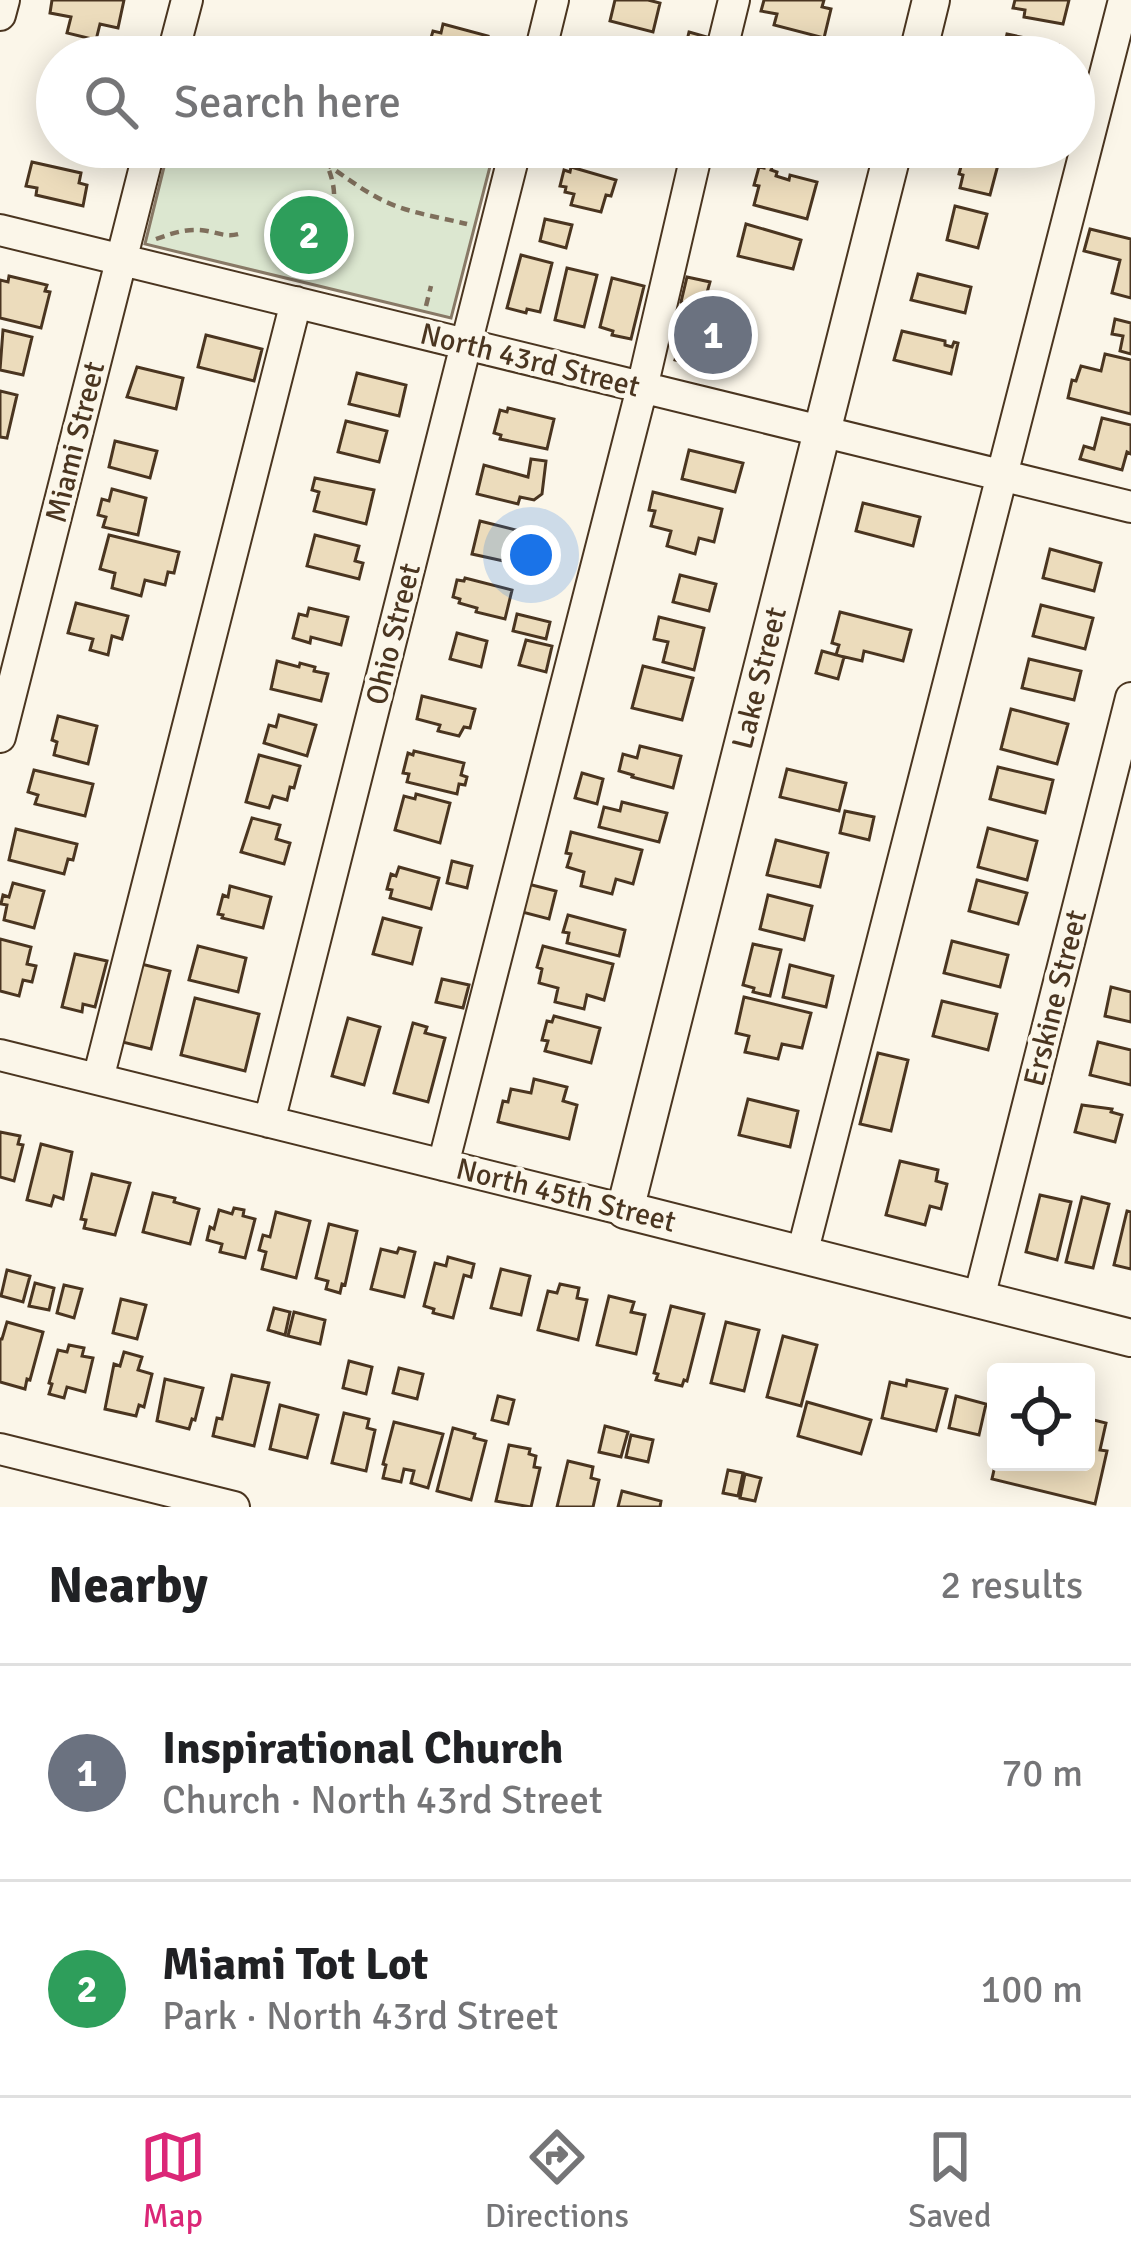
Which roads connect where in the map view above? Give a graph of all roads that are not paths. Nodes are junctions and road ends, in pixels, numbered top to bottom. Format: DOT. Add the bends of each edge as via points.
graph roads {
  1 [pos="4,0"];
  2 [pos="187,0"];
  3 [pos="554,0"];
  4 [pos="734,0"];
  5 [pos="931,0"];
  6 [pos="1124,0"];
  7 [pos="0,14"];
  8 [pos="178,36"];
  9 [pos="545,36"];
  10 [pos="725,36"];
  11 [pos="922,36"];
  12 [pos="1095,114"];
  13 [pos="147,168"];
  14 [pos="511,168"];
  15 [pos="693,168"];
  16 [pos="889,168"];
  17 [pos="1081,168"];
  18 [pos="0,230"];
  19 [pos="133,252"];
  20 [pos="296,291"];
  21 [pos="466,344"];
  22 [pos="641,388"];
  23 [pos="821,432"];
  24 [pos="1003,476"];
  25 [pos="1131,507"];
  26 [pos="1131,698"];
  27 [pos="0,737"];
  28 [pos="0,1055"];
  29 [pos="98,1079"];
  30 [pos="269,1122"];
  31 [pos="442,1165"];
  32 [pos="626,1210"];
  33 [pos="802,1254"];
  34 [pos="980,1298"];
  35 [pos="1131,1338"];
  36 [pos="0,1449"];
  37 [pos="234,1507"];
  1 -- 7 [label="street"];
  2 -- 8 [label="street"];
  3 -- 9 [label="street"];
  4 -- 10 [label="street"];
  5 -- 11 [label="main road"];
  6 -- 12 [label="street"];
  13 -- 19 [label="street, Miami Street"];
  14 -- 21 [label="street, Ohio Street"];
  15 -- 22 [label="street"];
  16 -- 23 [label="main road, Lake Street"];
  17 -- 24 [label="street"];
  18 -- 19 [label="street, North 43rd Street"];
  19 -- 20 [label="street, North 43rd Street"];
  19 -- 27 [label="street, Miami Street"];
  20 -- 21 [label="street, North 43rd Street"];
  20 -- 29 [label="street"];
  21 -- 22 [label="street, North 43rd Street"];
  21 -- 30 [label="street, Ohio Street"];
  22 -- 23 [label="street, North 43rd Street"];
  22 -- 31 [label="street"];
  23 -- 24 [label="street, North 43rd Street"];
  23 -- 32 [label="main road, Lake Street"];
  24 -- 25 [label="street, North 43rd Street"];
  24 -- 33 [label="street"];
  26 -- 34 [label="street, Erskine Street"];
  28 -- 29 [label="street, North 45th Street"];
  29 -- 30 [label="street, North 45th Street"];
  30 -- 31 [label="street, North 45th Street"];
  31 -- 32 [label="street, North 45th Street"];
  32 -- 33 [label="main road, North 45th Street"];
  33 -- 34 [label="main road, North 45th Street"];
  34 -- 35 [label="main road, North 45th Street"];
  36 -- 37 [label="street"];
}
